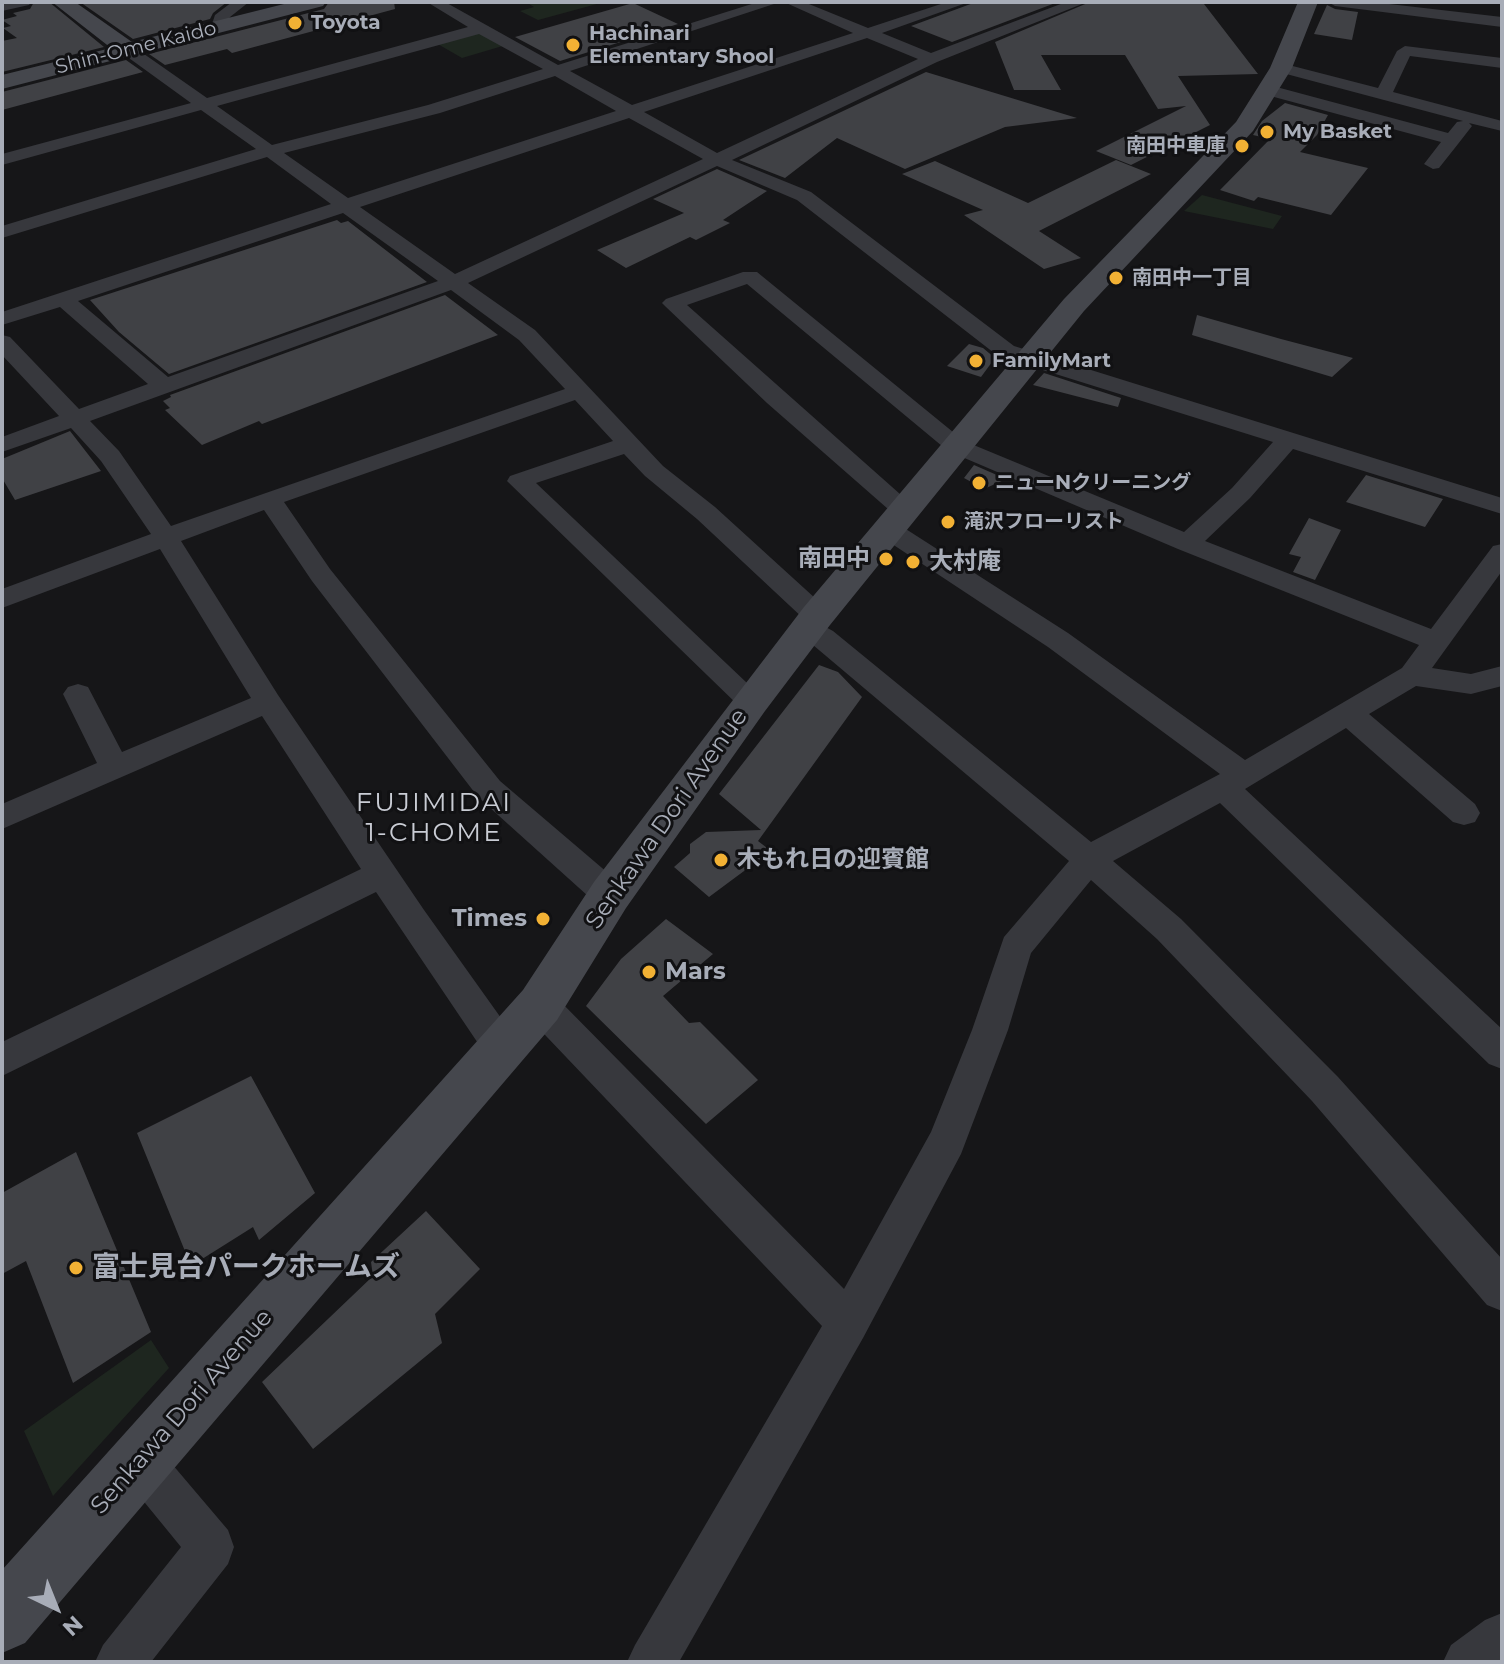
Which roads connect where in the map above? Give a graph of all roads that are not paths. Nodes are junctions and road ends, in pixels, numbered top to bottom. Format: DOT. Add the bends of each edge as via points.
graph roads {
  1 [pos="24,2"];
  2 [pos="62,2"];
  3 [pos="242,2"];
  4 [pos="316,2"];
  5 [pos="434,2"];
  6 [pos="773,2"];
  7 [pos="791,2"];
  8 [pos="962,2"];
  9 [pos="1080,2"];
  10 [pos="1308,2"];
  11 [pos="1335,2"];
  12 [pos="1501,2"];
  13 [pos="2,7"];
  14 [pos="1497,22"];
  15 [pos="219,27"];
  16 [pos="482,28"];
  17 [pos="868,33"];
  18 [pos="128,50"];
  19 [pos="931,59"];
  20 [pos="1502,63"];
  21 [pos="558,71"];
  22 [pos="1275,79"];
  23 [pos="2,82"];
  24 [pos="1384,94"];
  25 [pos="205,105"];
  26 [pos="631,111"];
  27 [pos="1470,118"];
  28 [pos="1502,126"];
  29 [pos="1452,140"];
  30 [pos="269,151"];
  31 [pos="2,160"];
  32 [pos="717,160"];
  33 [pos="1433,164"];
  34 [pos="345,206"];
  35 [pos="2,232"];
  36 [pos="453,283"];
  37 [pos="63,299"];
  38 [pos="2,319"];
  39 [pos="2,342"];
  40 [pos="1029,357"];
  41 [pos="165,387"];
  42 [pos="580,391"];
  43 [pos="76,419"];
  44 [pos="1288,440"];
  45 [pos="629,444"];
  46 [pos="2,445"];
  47 [pos="956,446"];
  48 [pos="269,499"];
  49 [pos="1502,506"];
  50 [pos="897,520"];
  51 [pos="167,539"];
  52 [pos="1187,543"];
  53 [pos="1502,552"];
  54 [pos="2,599"];
  55 [pos="812,623"];
  56 [pos="1437,642"];
  57 [pos="1412,675"];
  58 [pos="1502,676"];
  59 [pos="78,694"];
  60 [pos="751,701"];
  61 [pos="268,702"];
  62 [pos="1349,714"];
  63 [pos="115,768"];
  64 [pos="1234,781"];
  65 [pos="1464,813"];
  66 [pos="2,817"];
  67 [pos="1089,859"];
  68 [pos="382,874"];
  69 [pos="610,895"];
  70 [pos="540,1005"];
  71 [pos="503,1050"];
  72 [pos="1502,1053"];
  73 [pos="2,1060"];
  74 [pos="1502,1290"];
  75 [pos="848,1323"];
  76 [pos="139,1460"];
  77 [pos="2,1620"];
  78 [pos="1502,1637"];
  79 [pos="120,1662"];
  80 [pos="652,1662"];
  81 [pos="1468,1662"];
  1 -- 13 [label="street"];
  2 -- 18 [label="main road"];
  3 -- 15 [label="street" via="223,15"];
  4 -- 15 [label="main road, Shin-Ome Kaido"];
  5 -- 16 [label="street"];
  6 -- 21 [label="street"];
  7 -- 17 [label="street"];
  8 -- 17 [label="street"];
  9 -- 19 [label="street"];
  10 -- 22 [label="main road, Senkawa Dori Avenue"];
  11 -- 14 [label="street"];
  12 -- 14 [label="street"];
  15 -- 18 [label="main road, Shin-Ome Kaido"];
  16 -- 21 [label="street"];
  16 -- 25 [label="street"];
  17 -- 19 [label="street"];
  17 -- 26 [label="street"];
  18 -- 23 [label="main road, Shin-Ome Kaido"];
  18 -- 25 [label="street"];
  19 -- 32 [label="street"];
  20 -- 24 [label="street" via="1405,51"];
  21 -- 26 [label="street"];
  21 -- 30 [label="street"];
  22 -- 24 [label="street"];
  22 -- 29 [label="street"];
  22 -- 40 [label="main road, Senkawa Dori Avenue" via="1217,159"];
  24 -- 27 [label="street"];
  25 -- 30 [label="street"];
  25 -- 31 [label="street"];
  26 -- 32 [label="street"];
  26 -- 34 [label="street"];
  27 -- 28 [label="street"];
  27 -- 29 [label="street"];
  29 -- 33 [label="street"];
  30 -- 34 [label="street"];
  30 -- 35 [label="street"];
  32 -- 36 [label="street"];
  32 -- 40 [label="street" via="804,196 1006,351"];
  34 -- 36 [label="street"];
  34 -- 37 [label="street"];
  36 -- 41 [label="street"];
  36 -- 42 [label="street" via="527,335"];
  37 -- 38 [label="street"];
  37 -- 41 [label="street"];
  39 -- 43 [label="street"];
  40 -- 44 [label="street"];
  40 -- 47 [label="main road, Senkawa Dori Avenue"];
  41 -- 43 [label="street"];
  42 -- 45 [label="street"];
  42 -- 48 [label="street"];
  43 -- 46 [label="street"];
  43 -- 51 [label="street" via="110,456"];
  44 -- 49 [label="street"];
  44 -- 52 [label="street"];
  45 -- 55 [label="street" via="706,513"];
  45 -- 60 [label="street" via="519,481"];
  47 -- 50 [label="main road, Senkawa Dori Avenue"];
  47 -- 50 [label="street" via="750,276 673,303"];
  47 -- 52 [label="street"];
  48 -- 51 [label="street"];
  48 -- 69 [label="street" via="321,575 489,789"];
  50 -- 55 [label="main road, Senkawa Dori Avenue"];
  50 -- 64 [label="street"];
  51 -- 54 [label="street"];
  51 -- 61 [label="street"];
  52 -- 56 [label="street"];
  53 -- 56 [label="street"];
  55 -- 60 [label="main road, Senkawa Dori Avenue"];
  55 -- 67 [label="street" via="823,638"];
  56 -- 57 [label="street"];
  57 -- 58 [label="street" via="1471,684"];
  57 -- 62 [label="street"];
  59 -- 63 [label="street"];
  60 -- 69 [label="main road, Senkawa Dori Avenue"];
  61 -- 63 [label="street"];
  61 -- 68 [label="street"];
  62 -- 64 [label="street"];
  62 -- 65 [label="street"];
  63 -- 66 [label="street"];
  64 -- 67 [label="street"];
  64 -- 72 [label="street"];
  67 -- 74 [label="street" via="1169,929 1325,1089"];
  67 -- 75 [label="street" via="1016,947 947,1141"];
  68 -- 71 [label="street"];
  68 -- 73 [label="street"];
  69 -- 70 [label="main road, Senkawa Dori Avenue"];
  70 -- 71 [label="main road, Senkawa Dori Avenue"];
  70 -- 75 [label="street"];
  71 -- 76 [label="main road, Senkawa Dori Avenue"];
  75 -- 80 [label="street"];
  76 -- 77 [label="main road, Senkawa Dori Avenue"];
  76 -- 79 [label="street" via="211,1547"];
  78 -- 81 [label="street"];
}
